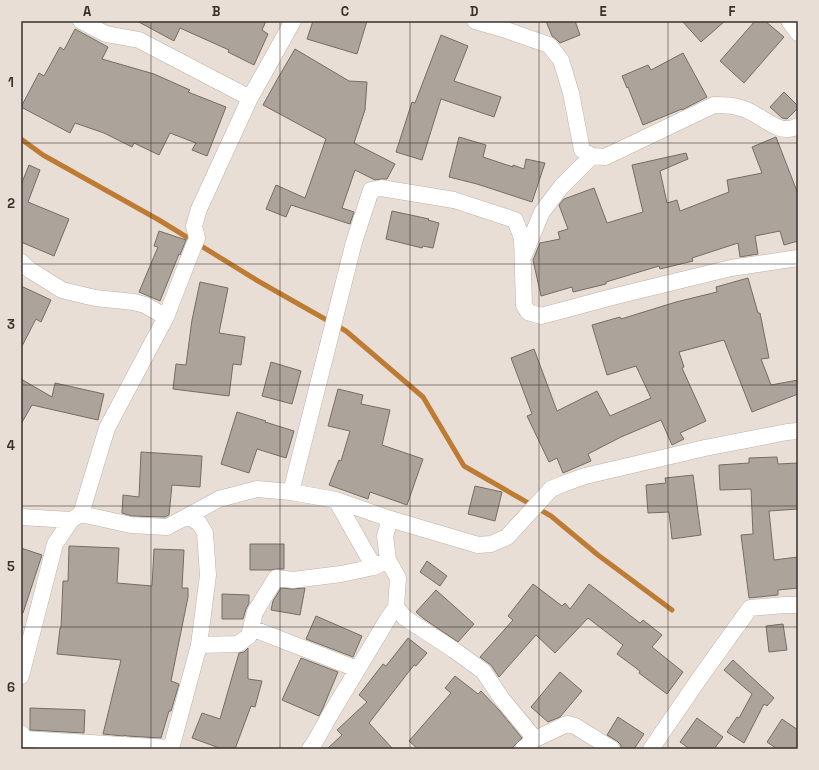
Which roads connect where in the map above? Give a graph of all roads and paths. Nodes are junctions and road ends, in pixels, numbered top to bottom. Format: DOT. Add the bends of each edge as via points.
graph roads {
  1 [pos="81,21"];
  2 [pos="292,21"];
  3 [pos="475,21"];
  4 [pos="789,21"];
  5 [pos="798,32"];
  6 [pos="250,98"];
  7 [pos="798,126"];
  8 [pos="592,156"];
  9 [pos="542,212"];
  10 [pos="515,220"];
  11 [pos="523,256"];
  12 [pos="798,258"];
  13 [pos="21,262"];
  14 [pos="166,317"];
  15 [pos="798,431"];
  16 [pos="291,492"];
  17 [pos="336,500"];
  18 [pos="188,516"];
  19 [pos="21,517"];
  20 [pos="76,517"];
  21 [pos="390,519"];
  22 [pos="388,560"];
  23 [pos="374,567"];
  24 [pos="798,605"];
  25 [pos="396,607"];
  26 [pos="251,628"];
  27 [pos="199,645"];
  28 [pos="357,669"];
  29 [pos="21,676"];
  30 [pos="21,733"];
  31 [pos="529,744"];
  32 [pos="171,748"];
  33 [pos="310,749"];
  34 [pos="612,749"];
  35 [pos="651,749"];
  1 -- 6 [label="street" via="106,34 139,40"];
  2 -- 6 [label="street"];
  3 -- 8 [label="street" via="549,46 561,60 571,92 582,150"];
  4 -- 5 [label="street"];
  6 -- 14 [label="street" via="199,209 194,226 197,238"];
  7 -- 8 [label="street" via="793,129 781,129 745,109 727,104 714,105 605,157"];
  8 -- 9 [label="street" via="561,187"];
  9 -- 10 [label="street" via="531,218"];
  9 -- 11 [label="street"];
  10 -- 11 [label="street" via="522,238"];
  10 -- 16 [label="street" via="454,200 381,188 371,190 354,242"];
  11 -- 12 [label="street" via="524,305 528,312 541,316 731,268"];
  13 -- 14 [label="street" via="62,290 95,298 134,302"];
  14 -- 20 [label="street" via="107,428"];
  15 -- 21 [label="street" via="705,448 585,476 563,484 551,489 507,536 491,544 478,546"];
  16 -- 17 [label="street"];
  16 -- 18 [label="street" via="258,489 219,499"];
  17 -- 21 [label="street"];
  17 -- 23 [label="street"];
  18 -- 20 [label="street" via="167,527"];
  18 -- 27 [label="street" via="199,523 205,533 208,575"];
  19 -- 20 [label="street"];
  20 -- 29 [label="street" via="55,544"];
  21 -- 22 [label="street" via="385,536"];
  22 -- 23 [label="street"];
  22 -- 25 [label="street" via="398,578"];
  23 -- 26 [label="street" via="293,580 276,578 255,612"];
  24 -- 35 [label="street" via="750,608"];
  25 -- 28 [label="street"];
  25 -- 31 [label="street" via="405,618 483,671"];
  26 -- 27 [label="street" via="249,636 238,644"];
  26 -- 28 [label="street"];
  27 -- 32 [label="street"];
  28 -- 33 [label="street"];
  30 -- 32 [label="street" via="25,739"];
  31 -- 34 [label="street" via="567,724 575,726"];
}
